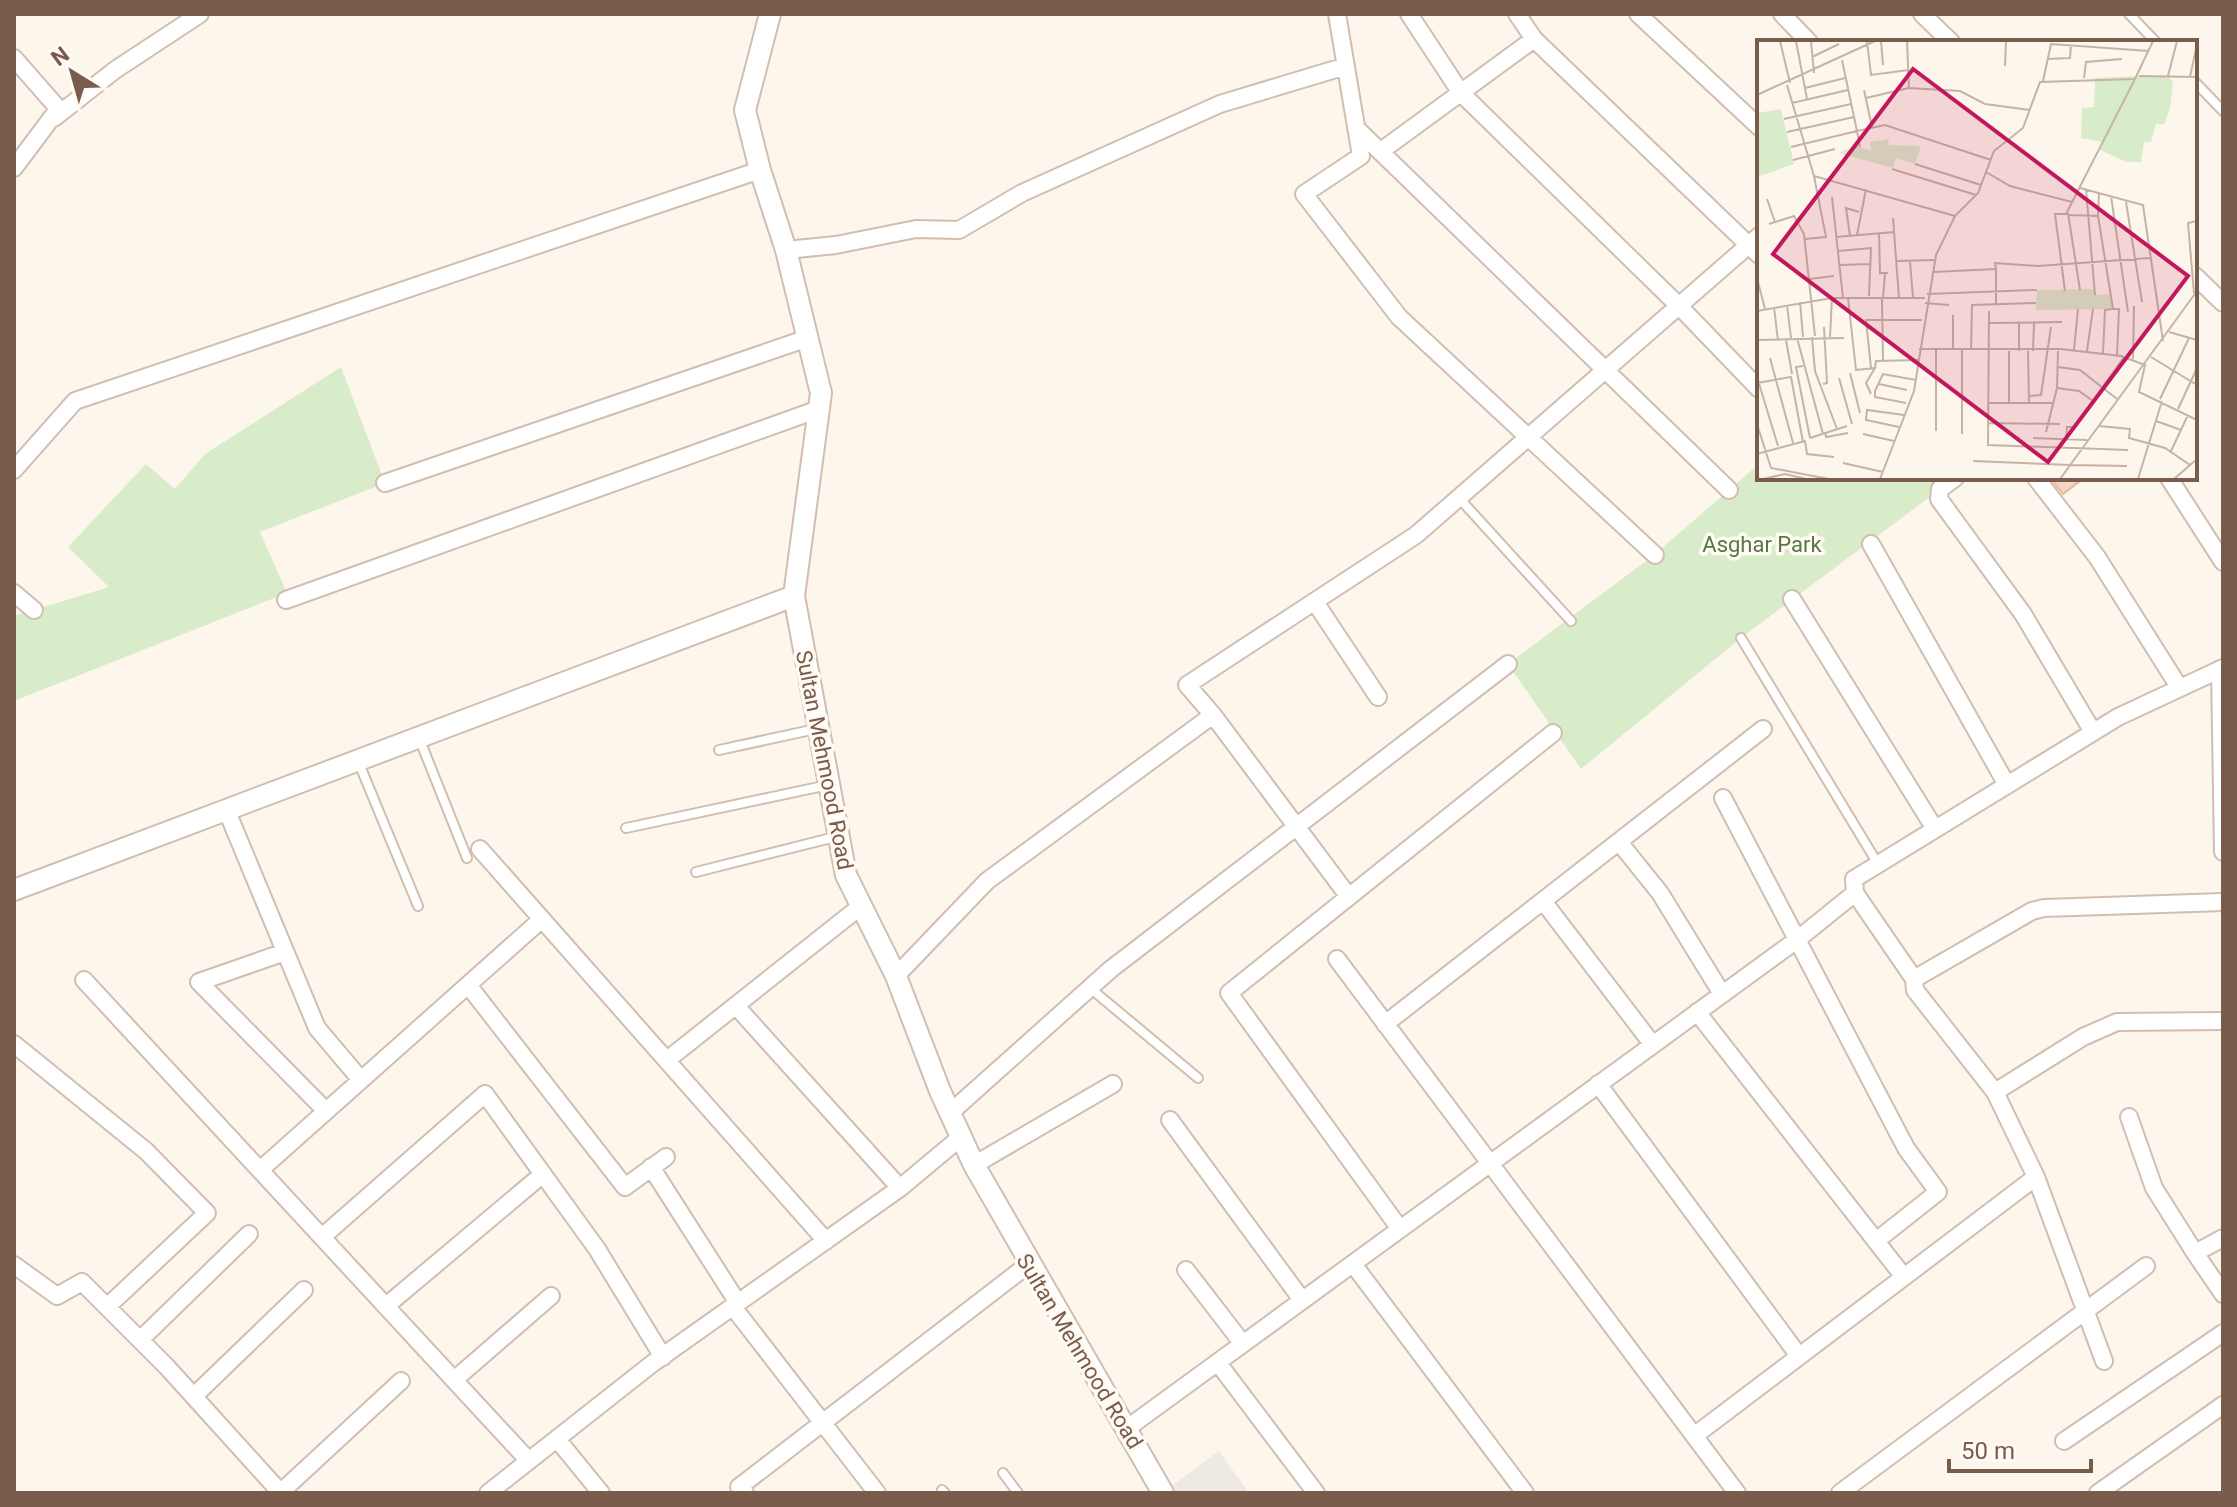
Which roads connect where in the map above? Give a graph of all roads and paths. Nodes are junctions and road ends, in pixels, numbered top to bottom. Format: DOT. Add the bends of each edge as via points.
graph roads {
  1 [pos="200,14"];
  2 [pos="770,14"];
  3 [pos="1337,14"];
  4 [pos="1409,14"];
  5 [pos="1517,14"];
  6 [pos="1638,14"];
  7 [pos="1782,14"];
  8 [pos="1922,14"];
  9 [pos="2129,14"];
  10 [pos="1534,39"];
  11 [pos="1807,40"];
  12 [pos="1949,40"];
  13 [pos="2154,40"];
  14 [pos="14,58"];
  15 [pos="1346,66"];
  16 [pos="2197,84"];
  17 [pos="1461,93"];
  18 [pos="2223,111"];
  19 [pos="54,118"];
  20 [pos="1757,125"];
  21 [pos="1356,128"];
  22 [pos="1381,151"];
  23 [pos="14,168"];
  24 [pos="760,170"];
  25 [pos="1756,245"];
  26 [pos="786,250"];
  27 [pos="2197,278"];
  28 [pos="2223,303"];
  29 [pos="1679,306"];
  30 [pos="808,338"];
  31 [pos="1606,370"];
  32 [pos="1757,387"];
  33 [pos="819,409"];
  34 [pos="1528,438"];
  35 [pos="16,464"];
  36 [pos="1952,480"];
  37 [pos="2038,480"];
  38 [pos="2170,480"];
  39 [pos="385,483"];
  40 [pos="1729,490"];
  41 [pos="1459,497"];
  42 [pos="1871,544"];
  43 [pos="1655,555"];
  44 [pos="2223,562"];
  45 [pos="14,593"];
  46 [pos="794,596"];
  47 [pos="1792,599"];
  48 [pos="286,600"];
  49 [pos="1315,602"];
  50 [pos="34,610"];
  51 [pos="1571,621"];
  52 [pos="1741,638"];
  53 [pos="1508,664"];
  54 [pos="2222,669"];
  55 [pos="2179,687"];
  56 [pos="1378,697"];
  57 [pos="1213,715"];
  58 [pos="818,728"];
  59 [pos="1763,729"];
  60 [pos="2093,732"];
  61 [pos="1553,733"];
  62 [pos="419,737"];
  63 [pos="719,750"];
  64 [pos="358,760"];
  65 [pos="829,785"];
  66 [pos="2007,785"];
  67 [pos="1723,798"];
  68 [pos="226,809"];
  69 [pos="1297,826"];
  70 [pos="626,828"];
  71 [pos="1935,829"];
  72 [pos="839,836"];
  73 [pos="1619,842"];
  74 [pos="2223,852"];
  75 [pos="474,854"];
  76 [pos="1878,864"];
  77 [pos="696,872"];
  78 [pos="14,890"];
  79 [pos="1855,893"];
  80 [pos="1349,897"];
  81 [pos="1543,901"];
  82 [pos="2223,902"];
  83 [pos="418,906"];
  84 [pos="861,906"];
  85 [pos="542,919"];
  86 [pos="1798,939"];
  87 [pos="285,952"];
  88 [pos="1337,959"];
  89 [pos="896,976"];
  90 [pos="1914,979"];
  91 [pos="84,980"];
  92 [pos="468,985"];
  93 [pos="1089,988"];
  94 [pos="1722,994"];
  95 [pos="736,1006"];
  96 [pos="1697,1012"];
  97 [pos="2223,1021"];
  98 [pos="1385,1024"];
  99 [pos="14,1044"];
  100 [pos="1653,1045"];
  101 [pos="667,1060"];
  102 [pos="1198,1078"];
  103 [pos="361,1080"];
  104 [pos="1113,1084"];
  105 [pos="1598,1084"];
  106 [pos="1995,1092"];
  107 [pos="326,1111"];
  108 [pos="951,1112"];
  109 [pos="2129,1117"];
  110 [pos="1170,1120"];
  111 [pos="961,1137"];
  112 [pos="666,1157"];
  113 [pos="1489,1164"];
  114 [pos="974,1165"];
  115 [pos="651,1167"];
  116 [pos="260,1170"];
  117 [pos="543,1174"];
  118 [pos="2036,1177"];
  119 [pos="900,1188"];
  120 [pos="1400,1229"];
  121 [pos="249,1234"];
  122 [pos="322,1237"];
  123 [pos="2223,1238"];
  124 [pos="826,1241"];
  125 [pos="1876,1241"];
  126 [pos="2195,1253"];
  127 [pos="1029,1264"];
  128 [pos="1353,1264"];
  129 [pos="14,1265"];
  130 [pos="2146,1266"];
  131 [pos="1186,1270"];
  132 [pos="1904,1277"];
  133 [pos="304,1290"];
  134 [pos="2223,1294"];
  135 [pos="551,1296"];
  136 [pos="1302,1300"];
  137 [pos="736,1305"];
  138 [pos="108,1306"];
  139 [pos="386,1306"];
  140 [pos="2086,1310"];
  141 [pos="2223,1333"];
  142 [pos="141,1339"];
  143 [pos="1243,1344"];
  144 [pos="1799,1356"];
  145 [pos="663,1357"];
  146 [pos="2104,1361"];
  147 [pos="1218,1363"];
  148 [pos="454,1380"];
  149 [pos="401,1381"];
  150 [pos="194,1396"];
  151 [pos="2223,1405"];
  152 [pos="823,1424"];
  153 [pos="1126,1429"];
  154 [pos="1694,1436"];
  155 [pos="557,1439"];
  156 [pos="2064,1441"];
  157 [pos="529,1461"];
  158 [pos="1003,1473"];
  159 [pos="281,1493"];
  160 [pos="488,1493"];
  161 [pos="601,1493"];
  162 [pos="745,1493"];
  163 [pos="877,1493"];
  164 [pos="1018,1493"];
  165 [pos="1163,1493"];
  166 [pos="1316,1493"];
  167 [pos="1525,1493"];
  168 [pos="1737,1493"];
  169 [pos="1840,1493"];
  170 [pos="2098,1493"];
  1 -- 19 [label="street"];
  2 -- 24 [label="street, Sultan Mehmood Road" via="745,110"];
  3 -- 15 [label="street"];
  4 -- 17 [label="street"];
  5 -- 10 [label="street"];
  6 -- 20 [label="street"];
  7 -- 11 [label="street"];
  8 -- 12 [label="street"];
  9 -- 13 [label="lane"];
  10 -- 17 [label="street"];
  10 -- 25 [label="street"];
  14 -- 19 [label="street" via="56,106"];
  15 -- 21 [label="street"];
  15 -- 26 [label="street" via="1220,104 1022,193 959,230 916,229"];
  16 -- 18 [label="lane"];
  17 -- 22 [label="street"];
  17 -- 29 [label="street"];
  19 -- 23 [label="street"];
  21 -- 22 [label="street"];
  21 -- 34 [label="street" via="1361,156 1304,194 1399,317"];
  22 -- 31 [label="street"];
  24 -- 26 [label="street, Sultan Mehmood Road"];
  24 -- 35 [label="street" via="75,401"];
  25 -- 29 [label="street"];
  26 -- 30 [label="street, Sultan Mehmood Road"];
  27 -- 28 [label="street"];
  29 -- 31 [label="street"];
  29 -- 32 [label="street"];
  30 -- 33 [label="street, Sultan Mehmood Road" via="821,393"];
  30 -- 39 [label="street"];
  31 -- 34 [label="street"];
  31 -- 40 [label="street"];
  33 -- 46 [label="street, Sultan Mehmood Road"];
  33 -- 48 [label="street"];
  34 -- 41 [label="street"];
  34 -- 43 [label="street"];
  36 -- 60 [label="street" via="1940,489 1939,499 2023,614"];
  37 -- 55 [label="street" via="2097,557"];
  38 -- 44 [label="street"];
  41 -- 49 [label="street" via="1416,535"];
  41 -- 51 [label="lane"];
  42 -- 66 [label="street"];
  45 -- 50 [label="street"];
  46 -- 58 [label="street, Sultan Mehmood Road"];
  46 -- 62 [label="street"];
  47 -- 71 [label="street"];
  49 -- 56 [label="street"];
  49 -- 57 [label="street" via="1187,685"];
  52 -- 76 [label="lane"];
  53 -- 69 [label="street"];
  54 -- 55 [label="street"];
  54 -- 74 [label="street"];
  55 -- 60 [label="street"];
  57 -- 69 [label="street"];
  57 -- 89 [label="street" via="987,881"];
  58 -- 63 [label="lane"];
  58 -- 65 [label="street, Sultan Mehmood Road"];
  59 -- 73 [label="street"];
  60 -- 66 [label="street"];
  61 -- 80 [label="street"];
  62 -- 64 [label="street"];
  62 -- 75 [label="lane"];
  64 -- 68 [label="street"];
  64 -- 83 [label="lane"];
  65 -- 70 [label="lane"];
  65 -- 72 [label="street, Sultan Mehmood Road"];
  66 -- 71 [label="street"];
  67 -- 86 [label="street"];
  68 -- 78 [label="street"];
  68 -- 87 [label="street"];
  69 -- 80 [label="street"];
  69 -- 93 [label="street"];
  71 -- 76 [label="street"];
  72 -- 77 [label="lane"];
  72 -- 84 [label="street, Sultan Mehmood Road" via="846,875"];
  73 -- 81 [label="street"];
  73 -- 94 [label="street" via="1660,893"];
  75 -- 85 [label="street"];
  76 -- 79 [label="street" via="1854,879"];
  79 -- 86 [label="street"];
  79 -- 90 [label="street"];
  80 -- 120 [label="street" via="1229,993"];
  81 -- 98 [label="street"];
  81 -- 100 [label="street"];
  82 -- 90 [label="street" via="2044,908"];
  84 -- 89 [label="street, Sultan Mehmood Road"];
  84 -- 95 [label="street"];
  85 -- 92 [label="street"];
  85 -- 101 [label="street"];
  86 -- 94 [label="street"];
  86 -- 125 [label="street" via="1906,1148 1938,1192"];
  87 -- 103 [label="street" via="317,1028"];
  87 -- 107 [label="street" via="199,982"];
  88 -- 98 [label="street"];
  89 -- 108 [label="street, Sultan Mehmood Road"];
  90 -- 106 [label="street" via="1915,990"];
  91 -- 116 [label="street"];
  92 -- 103 [label="street"];
  92 -- 115 [label="street" via="625,1187"];
  93 -- 102 [label="lane"];
  93 -- 108 [label="street"];
  94 -- 96 [label="street"];
  95 -- 101 [label="street"];
  95 -- 119 [label="street"];
  96 -- 100 [label="street"];
  96 -- 125 [label="street"];
  97 -- 106 [label="street" via="2117,1022"];
  98 -- 113 [label="street"];
  99 -- 138 [label="street" via="146,1151 207,1213"];
  100 -- 105 [label="street"];
  101 -- 124 [label="street"];
  103 -- 107 [label="street"];
  104 -- 114 [label="street"];
  105 -- 113 [label="street"];
  105 -- 144 [label="street"];
  106 -- 118 [label="street"];
  107 -- 116 [label="street"];
  108 -- 111 [label="street, Sultan Mehmood Road"];
  109 -- 126 [label="street" via="2154,1188"];
  110 -- 136 [label="street"];
  111 -- 114 [label="street, Sultan Mehmood Road"];
  111 -- 119 [label="street"];
  112 -- 115 [label="street"];
  113 -- 120 [label="street"];
  113 -- 154 [label="street"];
  114 -- 127 [label="street, Sultan Mehmood Road"];
  115 -- 137 [label="street"];
  116 -- 122 [label="street"];
  117 -- 122 [label="street" via="485,1094"];
  117 -- 139 [label="street"];
  117 -- 145 [label="street" via="597,1249"];
  118 -- 132 [label="street"];
  118 -- 140 [label="street"];
  119 -- 124 [label="street"];
  120 -- 128 [label="street"];
  121 -- 142 [label="street"];
  122 -- 139 [label="street"];
  123 -- 126 [label="street"];
  124 -- 137 [label="street"];
  125 -- 132 [label="street"];
  126 -- 134 [label="street"];
  127 -- 152 [label="street"];
  127 -- 153 [label="street, Sultan Mehmood Road"];
  128 -- 136 [label="street"];
  128 -- 167 [label="street"];
  129 -- 138 [label="street" via="57,1296 82,1282"];
  130 -- 140 [label="street"];
  131 -- 143 [label="street"];
  132 -- 144 [label="street"];
  133 -- 150 [label="street"];
  135 -- 148 [label="street"];
  136 -- 143 [label="street"];
  137 -- 145 [label="street"];
  137 -- 152 [label="street"];
  138 -- 142 [label="street"];
  139 -- 148 [label="street"];
  140 -- 146 [label="street"];
  140 -- 169 [label="street"];
  141 -- 156 [label="street"];
  142 -- 150 [label="street"];
  143 -- 147 [label="street"];
  144 -- 154 [label="street"];
  145 -- 155 [label="street"];
  147 -- 153 [label="street"];
  147 -- 166 [label="street"];
  148 -- 157 [label="street"];
  149 -- 159 [label="street"];
  150 -- 159 [label="street"];
  151 -- 170 [label="street"];
  152 -- 162 [label="street" via="739,1487"];
  152 -- 163 [label="street"];
  153 -- 165 [label="street, Sultan Mehmood Road"];
  154 -- 168 [label="street"];
  155 -- 157 [label="street"];
  155 -- 161 [label="street"];
  157 -- 160 [label="street"];
  158 -- 164 [label="lane"];
}
